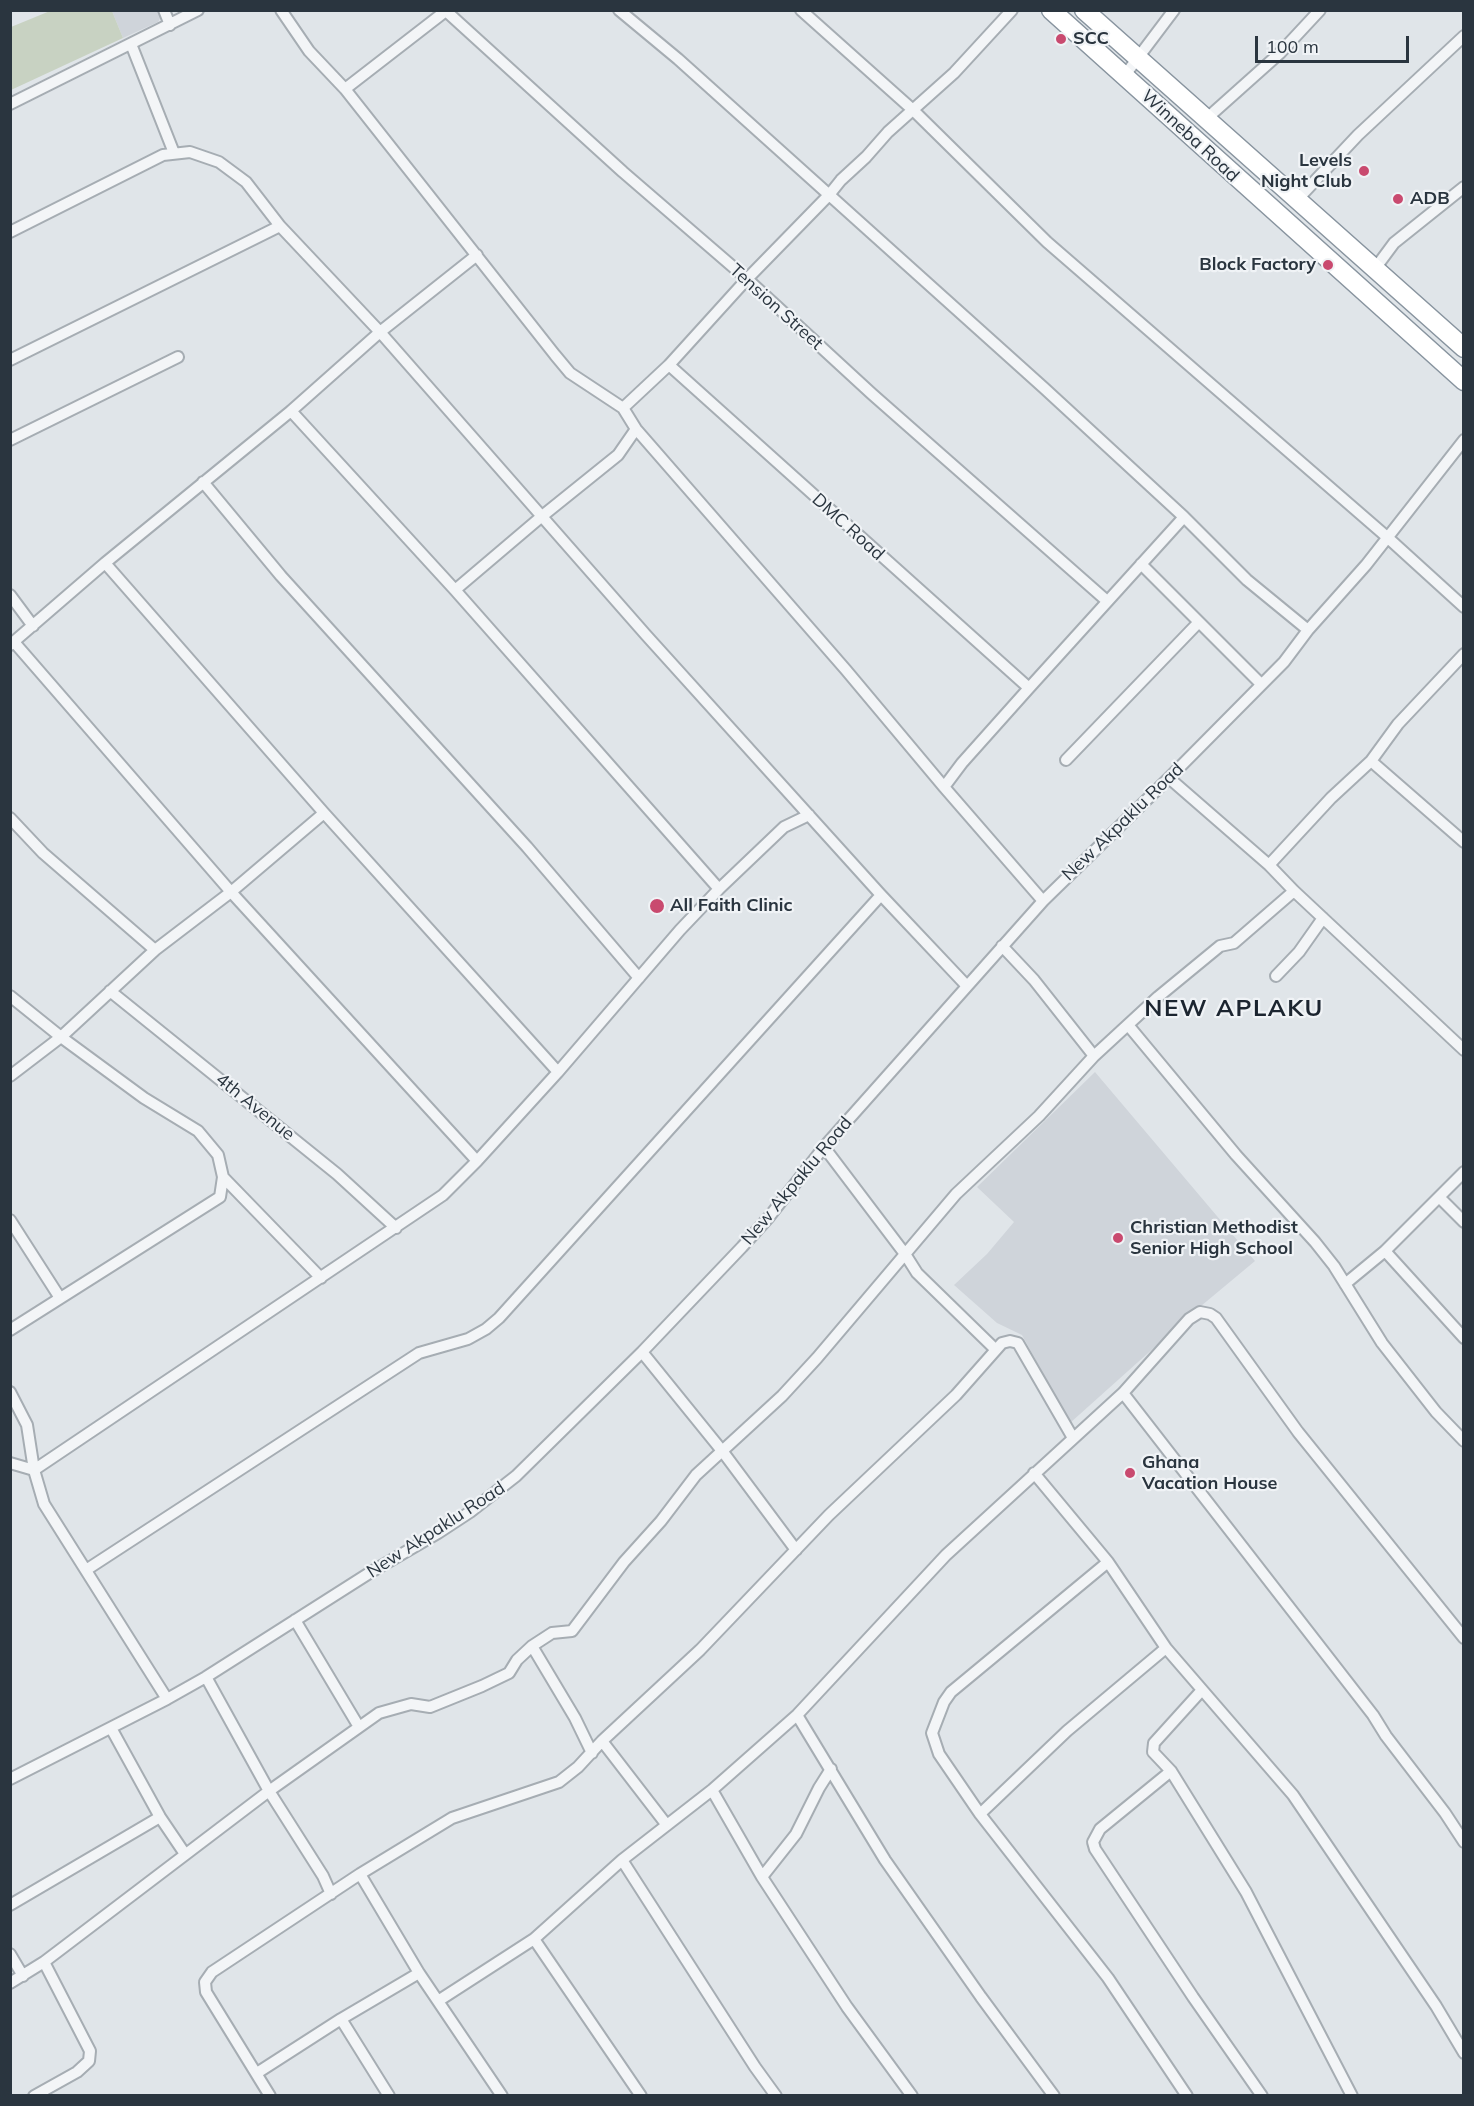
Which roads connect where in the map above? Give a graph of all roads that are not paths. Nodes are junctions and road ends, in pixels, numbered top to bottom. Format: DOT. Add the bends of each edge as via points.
graph roads {
  1 [pos="164,10"];
  2 [pos="198,10"];
  3 [pos="281,10"];
  4 [pos="620,10"];
  5 [pos="801,10"];
  6 [pos="1012,10"];
  7 [pos="1051,10"];
  8 [pos="1084,10"];
  9 [pos="1174,10"];
  10 [pos="1320,10"];
  11 [pos="447,11"];
  12 [pos="170,25"];
  13 [pos="1464,36"];
  14 [pos="131,44"];
  15 [pos="1137,58"];
  16 [pos="1125,75"];
  17 [pos="345,89"];
  18 [pos="10,104"];
  19 [pos="913,110"];
  20 [pos="1205,120"];
  21 [pos="174,153"];
  22 [pos="1464,187"];
  23 [pos="829,195"];
  24 [pos="1296,201"];
  25 [pos="280,226"];
  26 [pos="10,232"];
  27 [pos="477,255"];
  28 [pos="1374,270"];
  29 [pos="747,279"];
  30 [pos="380,332"];
  31 [pos="1464,348"];
  32 [pos="178,357"];
  33 [pos="10,360"];
  34 [pos="669,365"];
  35 [pos="1464,381"];
  36 [pos="623,408"];
  37 [pos="291,411"];
  38 [pos="636,429"];
  39 [pos="10,440"];
  40 [pos="1464,440"];
  41 [pos="203,482"];
  42 [pos="541,517"];
  43 [pos="1184,517"];
  44 [pos="1387,537"];
  45 [pos="105,563"];
  46 [pos="1141,564"];
  47 [pos="455,590"];
  48 [pos="10,595"];
  49 [pos="1107,601"];
  50 [pos="1464,607"];
  51 [pos="1199,622"];
  52 [pos="33,626"];
  53 [pos="1308,630"];
  54 [pos="12,644"];
  55 [pos="1464,654"];
  56 [pos="1261,684"];
  57 [pos="1029,688"];
  58 [pos="1066,760"];
  59 [pos="1371,761"];
  60 [pos="1169,778"];
  61 [pos="944,787"];
  62 [pos="324,813"];
  63 [pos="809,815"];
  64 [pos="10,818"];
  65 [pos="1464,842"];
  66 [pos="1269,865"];
  67 [pos="719,889"];
  68 [pos="1294,891"];
  69 [pos="231,892"];
  70 [pos="881,895"];
  71 [pos="1043,901"];
  72 [pos="1323,918"];
  73 [pos="1002,946"];
  74 [pos="155,950"];
  75 [pos="1276,976"];
  76 [pos="639,978"];
  77 [pos="966,985"];
  78 [pos="110,991"];
  79 [pos="10,996"];
  80 [pos="1128,1025"];
  81 [pos="61,1036"];
  82 [pos="1464,1050"];
  83 [pos="1094,1056"];
  84 [pos="558,1072"];
  85 [pos="10,1076"];
  86 [pos="824,1146"];
  87 [pos="477,1161"];
  88 [pos="1464,1172"];
  89 [pos="223,1177"];
  90 [pos="1439,1197"];
  91 [pos="10,1220"];
  92 [pos="1464,1222"];
  93 [pos="396,1228"];
  94 [pos="1385,1251"];
  95 [pos="906,1254"];
  96 [pos="321,1278"];
  97 [pos="1345,1284"];
  98 [pos="60,1298"];
  99 [pos="10,1329"];
  100 [pos="1464,1338"];
  101 [pos="995,1349"];
  102 [pos="642,1352"];
  103 [pos="10,1392"];
  104 [pos="1123,1393"];
  105 [pos="1073,1438"];
  106 [pos="1464,1441"];
  107 [pos="723,1452"];
  108 [pos="10,1463"];
  109 [pos="34,1470"];
  110 [pos="1034,1473"];
  111 [pos="796,1550"];
  112 [pos="1108,1562"];
  113 [pos="86,1570"];
  114 [pos="295,1620"];
  115 [pos="1464,1638"];
  116 [pos="532,1646"];
  117 [pos="1166,1648"];
  118 [pos="206,1677"];
  119 [pos="1202,1690"];
  120 [pos="168,1699"];
  121 [pos="797,1715"];
  122 [pos="359,1726"];
  123 [pos="111,1728"];
  124 [pos="602,1741"];
  125 [pos="592,1753"];
  126 [pos="831,1769"];
  127 [pos="1171,1771"];
  128 [pos="12,1777"];
  129 [pos="269,1791"];
  130 [pos="712,1791"];
  131 [pos="980,1814"];
  132 [pos="160,1817"];
  133 [pos="666,1824"];
  134 [pos="1464,1842"];
  135 [pos="185,1854"];
  136 [pos="622,1860"];
  137 [pos="360,1874"];
  138 [pos="762,1877"];
  139 [pos="331,1894"];
  140 [pos="10,1905"];
  141 [pos="534,1939"];
  142 [pos="10,1954"];
  143 [pos="44,1962"];
  144 [pos="419,1973"];
  145 [pos="23,1976"];
  146 [pos="10,1983"];
  147 [pos="438,2001"];
  148 [pos="341,2019"];
  149 [pos="1464,2053"];
  150 [pos="257,2073"];
  151 [pos="34,2096"];
  152 [pos="270,2096"];
  153 [pos="388,2096"];
  154 [pos="502,2096"];
  155 [pos="641,2096"];
  156 [pos="776,2096"];
  157 [pos="912,2096"];
  158 [pos="1054,2096"];
  159 [pos="1187,2096"];
  160 [pos="1263,2096"];
  161 [pos="1352,2096"];
  1 -- 12 [label="street"];
  2 -- 12 [label="street"];
  3 -- 17 [label="street" via="309,51"];
  4 -- 23 [label="street"];
  5 -- 19 [label="street"];
  6 -- 19 [label="street"];
  7 -- 16 [label="highway, Winneba Road"];
  8 -- 15 [label="highway, Winneba Road"];
  9 -- 15 [label="street"];
  10 -- 20 [label="street" via="1280,53"];
  11 -- 17 [label="street"];
  11 -- 29 [label="street, Tension Street"];
  12 -- 14 [label="street"];
  13 -- 24 [label="street" via="1358,135"];
  14 -- 18 [label="street"];
  14 -- 21 [label="street"];
  15 -- 16 [label="street"];
  15 -- 20 [label="highway, Winneba Road"];
  16 -- 35 [label="highway, Winneba Road"];
  17 -- 27 [label="street"];
  19 -- 23 [label="street"];
  19 -- 44 [label="street" via="1047,242"];
  20 -- 24 [label="highway, Winneba Road"];
  21 -- 25 [label="street" via="190,152 219,162 246,182"];
  21 -- 26 [label="street" via="163,154"];
  22 -- 28 [label="street" via="1395,243"];
  23 -- 29 [label="street"];
  23 -- 43 [label="street"];
  24 -- 28 [label="highway, Winneba Road"];
  25 -- 30 [label="street"];
  25 -- 33 [label="street"];
  27 -- 30 [label="street"];
  27 -- 36 [label="street" via="570,373"];
  28 -- 31 [label="highway, Winneba Road"];
  29 -- 34 [label="street"];
  29 -- 49 [label="street, Tension Street"];
  30 -- 37 [label="street"];
  30 -- 42 [label="street"];
  32 -- 39 [label="street"];
  34 -- 36 [label="street"];
  34 -- 57 [label="street, DMC Road"];
  36 -- 38 [label="street"];
  37 -- 41 [label="street"];
  37 -- 47 [label="street"];
  38 -- 42 [label="street" via="618,455"];
  38 -- 61 [label="street"];
  40 -- 44 [label="street, New Akpaklu Road"];
  41 -- 45 [label="street"];
  41 -- 76 [label="street" via="281,576 527,846"];
  42 -- 47 [label="street"];
  42 -- 63 [label="street"];
  43 -- 46 [label="street"];
  43 -- 53 [label="street" via="1247,580"];
  44 -- 50 [label="street"];
  44 -- 53 [label="street, New Akpaklu Road"];
  45 -- 52 [label="street"];
  45 -- 62 [label="street"];
  46 -- 49 [label="street"];
  46 -- 51 [label="street"];
  47 -- 67 [label="street"];
  48 -- 52 [label="street"];
  49 -- 57 [label="street"];
  51 -- 56 [label="street"];
  51 -- 58 [label="street"];
  52 -- 54 [label="street"];
  53 -- 56 [label="street, New Akpaklu Road"];
  54 -- 69 [label="street"];
  55 -- 59 [label="street" via="1398,724"];
  56 -- 60 [label="street, New Akpaklu Road"];
  57 -- 61 [label="street"];
  59 -- 65 [label="street"];
  59 -- 66 [label="street"];
  60 -- 66 [label="street"];
  60 -- 71 [label="street, New Akpaklu Road"];
  61 -- 71 [label="street"];
  62 -- 69 [label="street"];
  62 -- 84 [label="street"];
  63 -- 67 [label="street" via="784,827"];
  63 -- 70 [label="street"];
  64 -- 74 [label="street" via="43,853"];
  66 -- 68 [label="street"];
  67 -- 76 [label="street"];
  68 -- 72 [label="street"];
  68 -- 80 [label="street" via="1234,943 1221,946"];
  69 -- 74 [label="street"];
  69 -- 87 [label="street"];
  70 -- 77 [label="street"];
  70 -- 113 [label="street" via="499,1318 468,1339 419,1353"];
  71 -- 73 [label="street, New Akpaklu Road"];
  72 -- 75 [label="street"];
  72 -- 82 [label="street"];
  73 -- 77 [label="street, New Akpaklu Road"];
  73 -- 83 [label="street"];
  74 -- 78 [label="street"];
  76 -- 84 [label="street"];
  77 -- 86 [label="street, New Akpaklu Road"];
  78 -- 81 [label="street"];
  78 -- 93 [label="street, 4th Avenue" via="337,1174"];
  79 -- 81 [label="street"];
  80 -- 83 [label="street"];
  80 -- 97 [label="street" via="1236,1155 1315,1242"];
  81 -- 85 [label="street"];
  81 -- 89 [label="street" via="144,1098 198,1131 218,1155"];
  83 -- 95 [label="street" via="1039,1116 956,1194"];
  84 -- 87 [label="street"];
  86 -- 95 [label="street"];
  86 -- 102 [label="street, New Akpaklu Road" via="769,1217"];
  87 -- 93 [label="street" via="443,1195"];
  88 -- 90 [label="street"];
  89 -- 96 [label="street"];
  89 -- 98 [label="street" via="220,1197"];
  90 -- 92 [label="street"];
  90 -- 94 [label="street"];
  91 -- 98 [label="street"];
  93 -- 96 [label="street"];
  94 -- 97 [label="street"];
  94 -- 100 [label="street"];
  95 -- 101 [label="street" via="917,1273"];
  95 -- 107 [label="street" via="817,1359"];
  96 -- 109 [label="street"];
  97 -- 106 [label="street" via="1382,1343"];
  98 -- 99 [label="street"];
  101 -- 105 [label="street" via="1002,1343 1018,1343"];
  101 -- 111 [label="street" via="956,1395"];
  102 -- 107 [label="street"];
  102 -- 114 [label="street, New Akpaklu Road" via="507,1484 438,1533"];
  103 -- 109 [label="street" via="27,1425"];
  104 -- 105 [label="street"];
  104 -- 115 [label="street" via="1189,1319 1200,1312 1216,1318 1298,1432"];
  104 -- 134 [label="street" via="1373,1715"];
  105 -- 110 [label="street"];
  107 -- 111 [label="street"];
  107 -- 116 [label="street" via="696,1475 572,1630 552,1633"];
  108 -- 109 [label="street"];
  109 -- 113 [label="street" via="44,1504"];
  110 -- 112 [label="street"];
  110 -- 121 [label="street" via="918,1583"];
  111 -- 124 [label="street" via="700,1650"];
  112 -- 117 [label="street"];
  112 -- 131 [label="street" via="951,1692 944,1702 932,1733 935,1744"];
  113 -- 120 [label="street"];
  114 -- 118 [label="street, New Akpaklu Road"];
  114 -- 122 [label="street"];
  116 -- 122 [label="street" via="508,1673 482,1686 430,1707 411,1704 379,1713"];
  116 -- 125 [label="street"];
  117 -- 119 [label="street"];
  117 -- 131 [label="street" via="1067,1731"];
  118 -- 120 [label="street, New Akpaklu Road"];
  118 -- 129 [label="street"];
  119 -- 127 [label="street" via="1154,1743 1153,1752"];
  119 -- 149 [label="street" via="1293,1795"];
  120 -- 123 [label="street, New Akpaklu Road"];
  121 -- 126 [label="street"];
  121 -- 130 [label="street"];
  122 -- 129 [label="street"];
  123 -- 128 [label="street, New Akpaklu Road"];
  123 -- 132 [label="street"];
  124 -- 125 [label="street"];
  124 -- 133 [label="street"];
  125 -- 137 [label="street" via="559,1782 452,1818"];
  126 -- 138 [label="street" via="796,1834"];
  126 -- 158 [label="street" via="885,1860"];
  127 -- 160 [label="street" via="1100,1829 1093,1842 1193,1997"];
  127 -- 161 [label="street" via="1246,1892"];
  129 -- 135 [label="street"];
  129 -- 139 [label="street"];
  130 -- 133 [label="street"];
  130 -- 138 [label="street"];
  131 -- 159 [label="street" via="1108,1978"];
  132 -- 135 [label="street"];
  132 -- 140 [label="street"];
  133 -- 136 [label="street"];
  135 -- 143 [label="street"];
  136 -- 141 [label="street"];
  136 -- 156 [label="street"];
  137 -- 139 [label="street"];
  137 -- 144 [label="street"];
  138 -- 157 [label="street"];
  139 -- 150 [label="street" via="212,1972 205,1982 206,1992"];
  141 -- 147 [label="street"];
  141 -- 155 [label="street"];
  142 -- 145 [label="street"];
  143 -- 145 [label="street"];
  143 -- 151 [label="street" via="90,2051 89,2061 77,2072"];
  144 -- 147 [label="street"];
  144 -- 148 [label="street"];
  145 -- 146 [label="street"];
  147 -- 154 [label="street"];
  148 -- 150 [label="street"];
  148 -- 153 [label="street"];
  150 -- 152 [label="street"];
}
